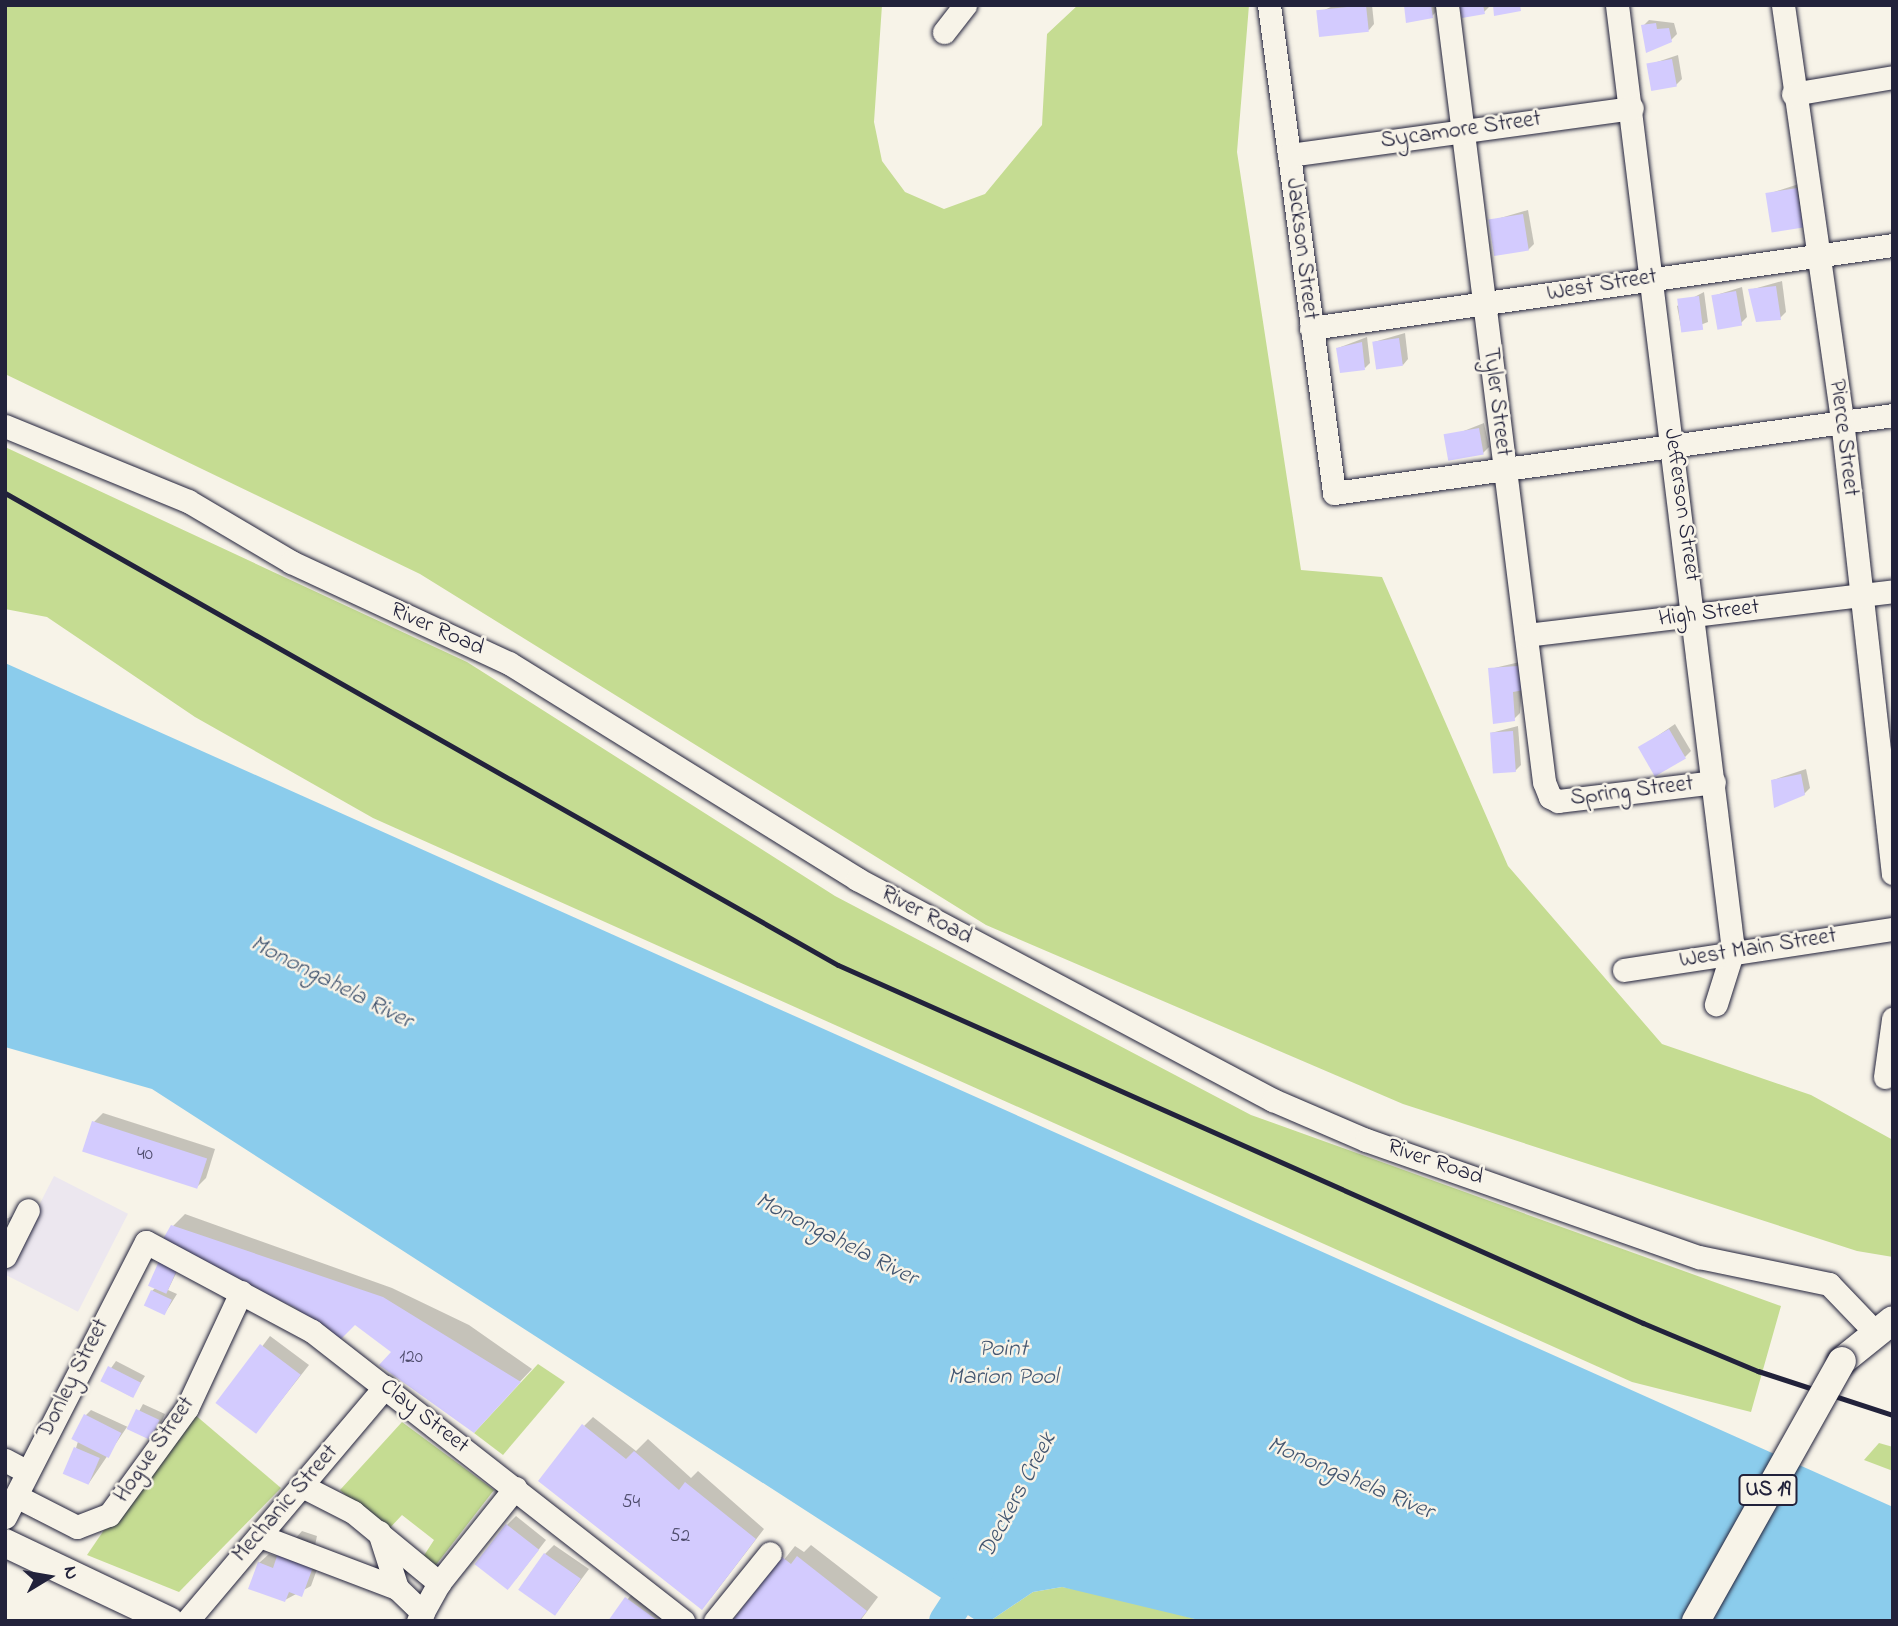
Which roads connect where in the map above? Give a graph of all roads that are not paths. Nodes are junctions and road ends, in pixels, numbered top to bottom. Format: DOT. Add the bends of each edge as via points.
graph roads {
  1 [pos="965,5"];
  2 [pos="1269,5"];
  3 [pos="1447,5"];
  4 [pos="1617,5"];
  5 [pos="1783,5"];
  6 [pos="944,32"];
  7 [pos="1893,77"];
  8 [pos="1793,94"];
  9 [pos="1632,108"];
  10 [pos="1463,130"];
  11 [pos="1289,155"];
  12 [pos="1893,245"];
  13 [pos="1818,254"];
  14 [pos="1652,277"];
  15 [pos="1483,306"];
  16 [pos="1311,328"];
  17 [pos="1893,415"];
  18 [pos="1842,420"];
  19 [pos="5,426"];
  20 [pos="1673,443"];
  21 [pos="1505,470"];
  22 [pos="1893,591"];
  23 [pos="1862,595"];
  24 [pos="1696,617"];
  25 [pos="1526,635"];
  26 [pos="1884,764"];
  27 [pos="1714,782"];
  28 [pos="1550,797"];
  29 [pos="1893,873"];
  30 [pos="1893,929"];
  31 [pos="1733,950"];
  32 [pos="1624,970"];
  33 [pos="1716,1004"];
  34 [pos="1893,1019"];
  35 [pos="1885,1077"];
  36 [pos="28,1210"];
  37 [pos="9,1239"];
  38 [pos="146,1242"];
  39 [pos="241,1292"];
  40 [pos="1883,1325"];
  41 [pos="385,1387"];
  42 [pos="15,1466"];
  43 [pos="304,1487"];
  44 [pos="515,1488"];
  45 [pos="18,1497"];
  46 [pos="5,1517"];
  47 [pos="379,1532"];
  48 [pos="260,1536"];
  49 [pos="5,1543"];
  50 [pos="769,1553"];
  51 [pos="439,1583"];
  52 [pos="397,1588"];
  53 [pos="421,1617"];
  54 [pos="169,1621"];
  55 [pos="187,1621"];
  56 [pos="683,1621"];
  57 [pos="715,1621"];
  58 [pos="1696,1621"];
  1 -- 6 [label="street"];
  2 -- 11 [label="street, Jackson Street"];
  3 -- 10 [label="street, Tyler Street"];
  4 -- 9 [label="street, Jefferson Street"];
  5 -- 8 [label="street, Pierce Street"];
  7 -- 8 [label="street"];
  8 -- 13 [label="street, Pierce Street"];
  9 -- 10 [label="street, Sycamore Street"];
  9 -- 14 [label="street, Jefferson Street"];
  10 -- 11 [label="street, Sycamore Street"];
  10 -- 15 [label="street, Tyler Street"];
  11 -- 16 [label="street, Jackson Street"];
  12 -- 13 [label="street, West Street"];
  13 -- 14 [label="street, West Street"];
  13 -- 18 [label="street, Pierce Street"];
  14 -- 15 [label="street, West Street"];
  14 -- 20 [label="street, Jefferson Street"];
  15 -- 16 [label="street, West Street"];
  15 -- 21 [label="street, Tyler Street"];
  16 -- 21 [label="street, Jackson Street" via="1335,493"];
  17 -- 18 [label="street"];
  18 -- 20 [label="street"];
  18 -- 23 [label="street, Pierce Street"];
  19 -- 40 [label="street, River Road" via="188,501 291,562 509,663 856,879 1282,1105 1710,1261 1829,1284"];
  20 -- 21 [label="street"];
  20 -- 24 [label="street, Jefferson Street"];
  21 -- 25 [label="street, Tyler Street"];
  22 -- 23 [label="street, High Street"];
  23 -- 24 [label="street, High Street"];
  23 -- 26 [label="street, Pierce Street"];
  24 -- 25 [label="street, High Street"];
  24 -- 27 [label="street, Jefferson Street"];
  25 -- 28 [label="street, Tyler Street"];
  26 -- 29 [label="street, Pierce Street"];
  27 -- 28 [label="street, Spring Street" via="1587,800"];
  27 -- 31 [label="street, Jefferson Street"];
  30 -- 31 [label="street, West Main Street"];
  31 -- 32 [label="street, West Main Street"];
  31 -- 33 [label="street, Jefferson Street"];
  34 -- 35 [label="street"];
  36 -- 37 [label="street"];
  38 -- 39 [label="street, Clay Street"];
  38 -- 42 [label="street, Donley Street"];
  39 -- 41 [label="street, Clay Street" via="312,1331"];
  39 -- 45 [label="street, Hogue Street" via="187,1408 109,1515 77,1527"];
  40 -- 58 [label="main road, US 19, bridge" via="1842,1361"];
  41 -- 43 [label="street, Mechanic Street"];
  41 -- 44 [label="street, Clay Street"];
  42 -- 45 [label="street, Donley Street"];
  43 -- 47 [label="street"];
  43 -- 48 [label="street, Mechanic Street"];
  44 -- 51 [label="street"];
  44 -- 56 [label="street, Clay Street"];
  45 -- 46 [label="street, Donley Street"];
  47 -- 51 [label="street"];
  47 -- 52 [label="street"];
  48 -- 52 [label="street"];
  48 -- 55 [label="street, Mechanic Street"];
  49 -- 54 [label="main road"];
  50 -- 57 [label="street"];
  51 -- 53 [label="street"];
  52 -- 53 [label="street"];
}
